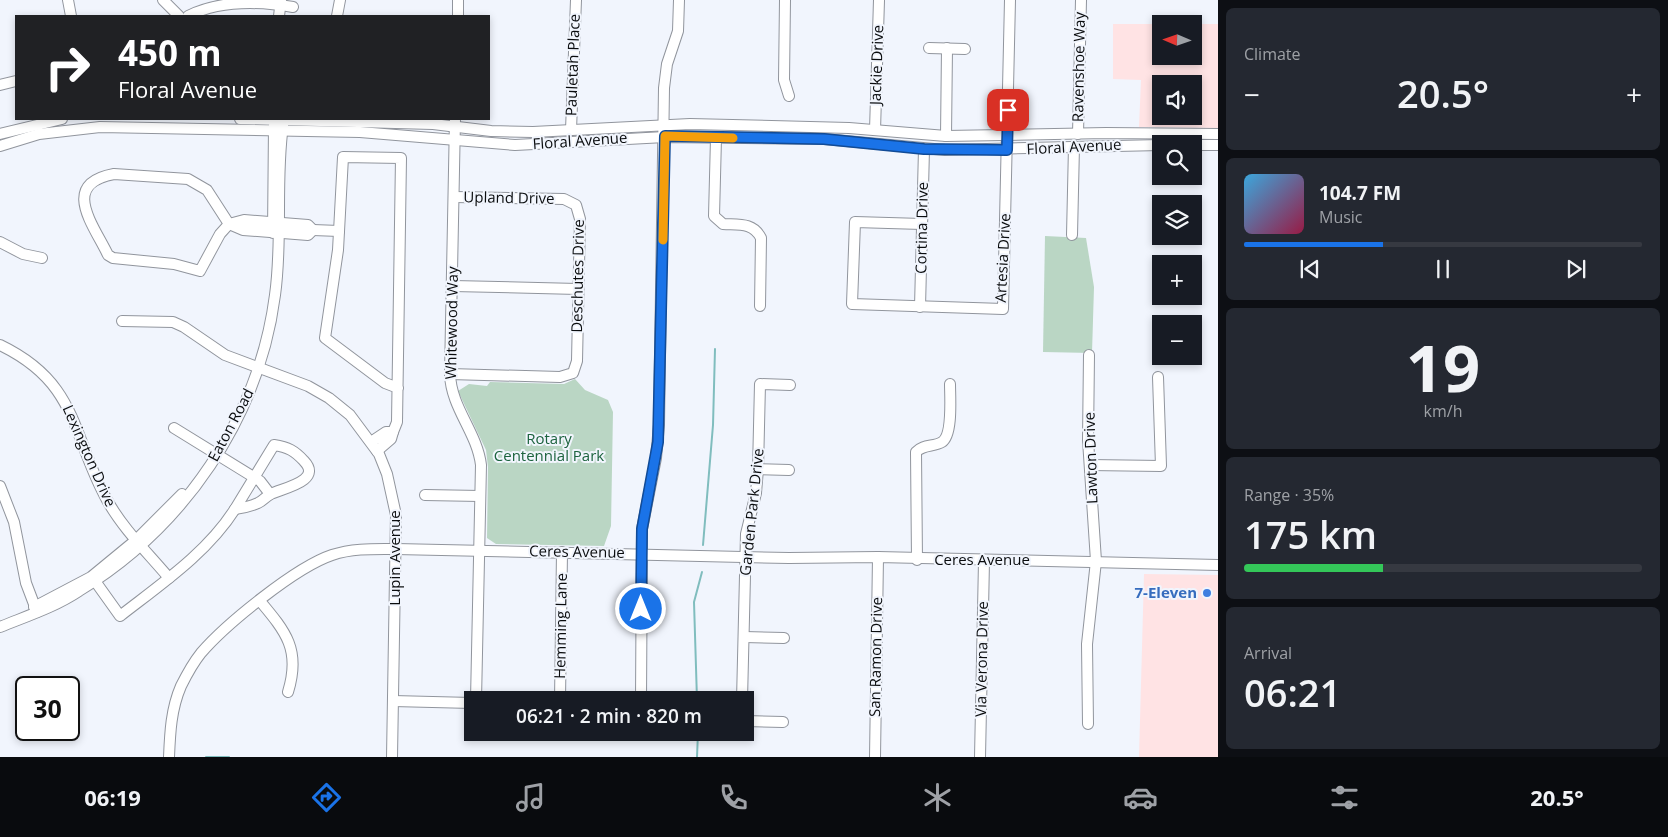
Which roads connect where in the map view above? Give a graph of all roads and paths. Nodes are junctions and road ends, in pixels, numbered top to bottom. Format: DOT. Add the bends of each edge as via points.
graph roads {
  1 [pos="68,0"];
  2 [pos="163,0"];
  3 [pos="340,0"];
  4 [pos="458,0"];
  5 [pos="576,0"];
  6 [pos="679,0"];
  7 [pos="785,0"];
  8 [pos="878,0"];
  9 [pos="1010,0"];
  10 [pos="1081,0"];
  11 [pos="281,2"];
  12 [pos="294,8"];
  13 [pos="71,15"];
  14 [pos="178,15"];
  15 [pos="190,15"];
  16 [pos="279,15"];
  17 [pos="337,15"];
  18 [pos="458,15"];
  19 [pos="929,48"];
  20 [pos="947,48"];
  21 [pos="965,49"];
  22 [pos="15,81"];
  23 [pos="0,85"];
  24 [pos="789,96"];
  25 [pos="58,120"];
  26 [pos="250,120"];
  27 [pos="455,122"];
  28 [pos="156,123"];
  29 [pos="278,123"];
  30 [pos="665,124"];
  31 [pos="571,130"];
  32 [pos="875,130"];
  33 [pos="0,134"];
  34 [pos="1078,134"];
  35 [pos="1218,134"];
  36 [pos="665,136"];
  37 [pos="946,136"];
  38 [pos="1007,136"];
  39 [pos="716,138"];
  40 [pos="454,140"];
  41 [pos="1152,145"];
  42 [pos="1202,145"];
  43 [pos="1218,145"];
  44 [pos="0,146"];
  45 [pos="1074,146"];
  46 [pos="924,149"];
  47 [pos="1007,150"];
  48 [pos="454,197"];
  49 [pos="564,199"];
  50 [pos="229,224"];
  51 [pos="922,224"];
  52 [pos="276,227"];
  53 [pos="339,231"];
  54 [pos="1072,235"];
  55 [pos="0,242"];
  56 [pos="42,258"];
  57 [pos="452,286"];
  58 [pos="578,288"];
  59 [pos="760,306"];
  60 [pos="920,307"];
  61 [pos="122,321"];
  62 [pos="0,345"];
  63 [pos="1089,355"];
  64 [pos="255,367"];
  65 [pos="450,374"];
  66 [pos="1158,377"];
  67 [pos="950,384"];
  68 [pos="790,385"];
  69 [pos="398,388"];
  70 [pos="174,428"];
  71 [pos="374,447"];
  72 [pos="215,452"];
  73 [pos="1090,465"];
  74 [pos="758,469"];
  75 [pos="789,470"];
  76 [pos="254,477"];
  77 [pos="0,486"];
  78 [pos="270,494"];
  79 [pos="425,495"];
  80 [pos="480,496"];
  81 [pos="236,509"];
  82 [pos="139,543"];
  83 [pos="396,549"];
  84 [pos="479,550"];
  85 [pos="562,552"];
  86 [pos="641,554"];
  87 [pos="745,557"];
  88 [pos="878,557"];
  89 [pos="917,560"];
  90 [pos="984,561"];
  91 [pos="1096,561"];
  92 [pos="1218,564"];
  93 [pos="169,578"];
  94 [pos="95,581"];
  95 [pos="260,601"];
  96 [pos="36,610"];
  97 [pos="0,620"];
  98 [pos="0,626"];
  99 [pos="744,638"];
  100 [pos="784,638"];
  101 [pos="476,691"];
  102 [pos="560,691"];
  103 [pos="640,691"];
  104 [pos="742,691"];
  105 [pos="288,692"];
  106 [pos="393,701"];
  107 [pos="464,703"];
  108 [pos="754,722"];
  109 [pos="783,722"];
  110 [pos="1088,724"];
  111 [pos="169,757"];
  112 [pos="392,757"];
  113 [pos="874,757"];
  114 [pos="980,757"];
  1 -- 13 [label="street"];
  2 -- 14 [label="street"];
  3 -- 17 [label="street"];
  4 -- 18 [label="street"];
  5 -- 31 [label="street, Pauletah Place"];
  6 -- 30 [label="street" via="678,31 665,76"];
  7 -- 24 [label="street" via="784,80"];
  8 -- 32 [label="street, Jackie Drive"];
  9 -- 38 [label="street, Artesia Drive"];
  10 -- 34 [label="street, Ravenshoe Way"];
  11 -- 12 [label="street"];
  11 -- 15 [label="street" via="231,1"];
  11 -- 16 [label="street"];
  19 -- 20 [label="street"];
  20 -- 21 [label="street"];
  20 -- 37 [label="street"];
  22 -- 23 [label="street"];
  25 -- 33 [label="street"];
  26 -- 29 [label="street, Floral Avenue"];
  27 -- 29 [label="street, Floral Avenue"];
  27 -- 31 [label="street, Floral Avenue" via="513,132"];
  27 -- 40 [label="street, Whitewood Way"];
  28 -- 29 [label="street, Floral Avenue"];
  28 -- 44 [label="street, Floral Avenue" via="39,134"];
  29 -- 40 [label="street, Floral Avenue"];
  29 -- 52 [label="street"];
  30 -- 31 [label="street, Floral Avenue"];
  30 -- 32 [label="street, Floral Avenue"];
  30 -- 36 [label="street"];
  32 -- 37 [label="street, Floral Avenue"];
  34 -- 35 [label="street, Floral Avenue"];
  34 -- 38 [label="street, Floral Avenue"];
  36 -- 39 [label="street, Floral Avenue"];
  36 -- 40 [label="street, Floral Avenue" via="542,145"];
  36 -- 86 [label="street" via="658,442 643,514"];
  37 -- 38 [label="street, Floral Avenue"];
  38 -- 47 [label="street, Artesia Drive"];
  39 -- 46 [label="street, Floral Avenue" via="824,139"];
  39 -- 59 [label="street" via="714,216 723,224 748,226 758,232 761,238"];
  40 -- 48 [label="street, Whitewood Way"];
  41 -- 45 [label="street, Floral Avenue"];
  42 -- 43 [label="street"];
  45 -- 47 [label="street, Floral Avenue"];
  45 -- 54 [label="street"];
  46 -- 47 [label="street, Floral Avenue"];
  46 -- 51 [label="street, Cortina Drive"];
  47 -- 60 [label="street, Artesia Drive" via="1003,309"];
  48 -- 49 [label="street, Upland Drive"];
  48 -- 57 [label="street, Whitewood Way"];
  49 -- 58 [label="street, Deschutes Drive" via="576,205 579,211"];
  50 -- 50 [label="street" via="200,271 174,264 113,258 108,255 84,205 83,191 102,176 114,174 188,179 207,190"];
  50 -- 52 [label="street" via="244,220"];
  51 -- 60 [label="street, Cortina Drive"];
  51 -- 60 [label="street, Artesia Drive" via="855,222 852,304"];
  52 -- 53 [label="street" via="308,235 313,230"];
  52 -- 64 [label="street" via="275,296 267,340"];
  53 -- 69 [label="street" via="325,338 385,383"];
  53 -- 69 [label="street" via="343,157 401,158"];
  55 -- 56 [label="street" via="23,254"];
  57 -- 58 [label="street"];
  57 -- 65 [label="street, Whitewood Way"];
  58 -- 65 [label="street, Deschutes Drive" via="577,361 573,373 560,377"];
  61 -- 64 [label="street, Lupin Avenue" via="173,322 225,355"];
  62 -- 82 [label="street, Lexington Drive" via="48,378 61,395 79,430 104,494"];
  63 -- 73 [label="street, Lawton Drive"];
  64 -- 71 [label="street, Lupin Avenue" via="299,382 329,398 350,415"];
  64 -- 72 [label="street, Eaton Road"];
  65 -- 80 [label="street, Whitewood Way" via="455,401 480,455"];
  66 -- 73 [label="street" via="1161,466"];
  67 -- 89 [label="street" via="945,439 916,452"];
  68 -- 74 [label="street, Garden Park Drive" via="760,384"];
  69 -- 71 [label="street" via="397,422 391,439"];
  70 -- 72 [label="street"];
  71 -- 83 [label="street, Lupin Avenue" via="393,495"];
  72 -- 76 [label="street"];
  72 -- 82 [label="street, Eaton Road" via="180,506"];
  73 -- 91 [label="street, Lawton Drive"];
  74 -- 75 [label="street"];
  74 -- 87 [label="street, Garden Park Drive"];
  76 -- 78 [label="street"];
  76 -- 78 [label="street" via="274,445 297,453 308,466 307,478"];
  76 -- 81 [label="street"];
  77 -- 96 [label="street" via="16,530 26,582"];
  78 -- 81 [label="street" via="259,502"];
  79 -- 80 [label="street"];
  80 -- 84 [label="street, Whitewood Way"];
  81 -- 93 [label="street" via="214,538"];
  82 -- 93 [label="street, Lexington Drive"];
  82 -- 94 [label="street, Eaton Road"];
  82 -- 96 [label="street"];
  83 -- 84 [label="street, Ceres Avenue"];
  83 -- 95 [label="street, Ceres Avenue" via="363,549 331,555 304,569"];
  83 -- 106 [label="street, Lupin Avenue"];
  84 -- 85 [label="street, Ceres Avenue"];
  84 -- 101 [label="street, Whitewood Way"];
  85 -- 86 [label="street, Ceres Avenue"];
  85 -- 102 [label="street, Hemming Lane"];
  86 -- 87 [label="street, Ceres Avenue"];
  86 -- 103 [label="street"];
  87 -- 88 [label="street, Ceres Avenue"];
  87 -- 99 [label="street, Garden Park Drive"];
  88 -- 89 [label="street, Ceres Avenue"];
  88 -- 113 [label="street, San Ramon Drive"];
  89 -- 90 [label="street, Ceres Avenue"];
  90 -- 91 [label="street, Ceres Avenue"];
  90 -- 114 [label="street, Via Verona Drive"];
  91 -- 92 [label="street, Ceres Avenue"];
  91 -- 110 [label="street, Lawton Drive" via="1086,644"];
  93 -- 94 [label="street" via="120,616"];
  94 -- 96 [label="street, Eaton Road"];
  95 -- 105 [label="street" via="291,644 294,668"];
  95 -- 111 [label="street, Ceres Avenue" via="217,637 190,668 174,707"];
  96 -- 97 [label="street"];
  96 -- 98 [label="street, Eaton Road"];
  99 -- 100 [label="street"];
  99 -- 104 [label="street, Garden Park Drive"];
  106 -- 107 [label="street"];
  106 -- 112 [label="street, Lupin Avenue"];
  108 -- 109 [label="street"];
}
